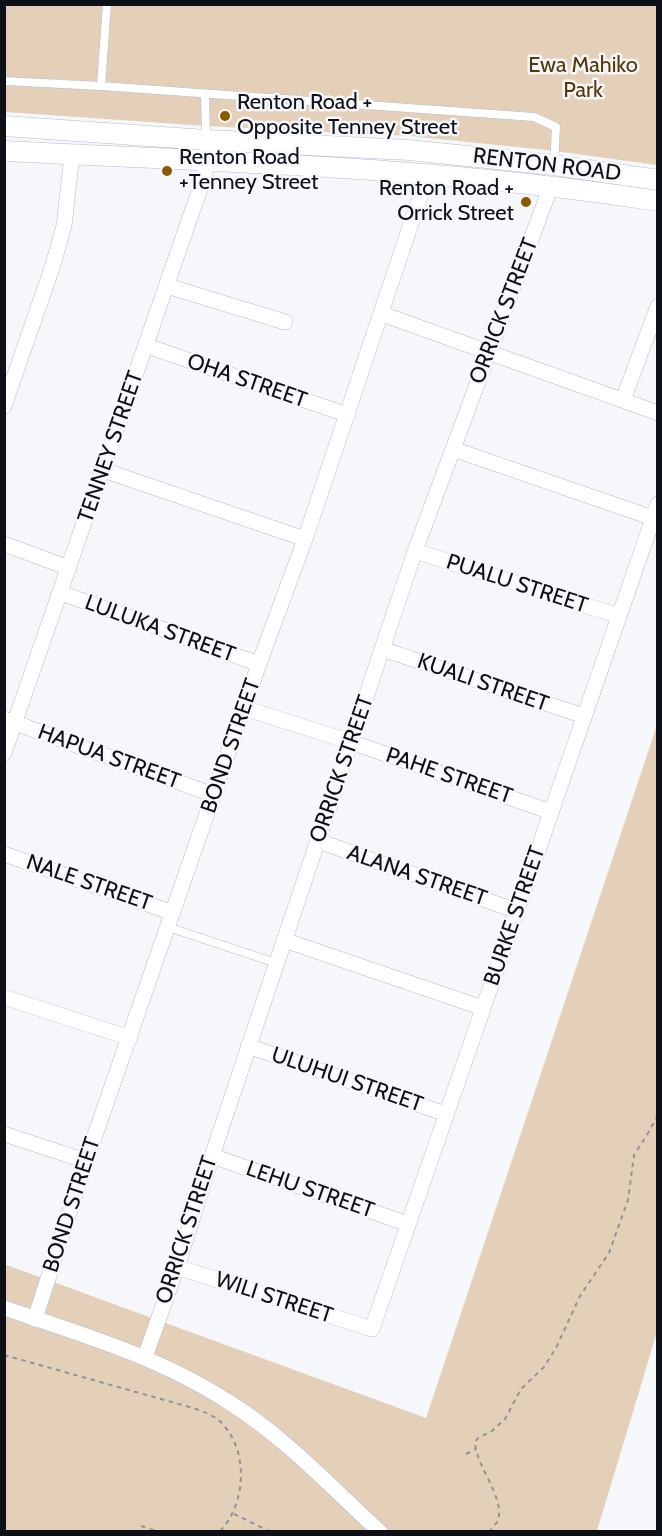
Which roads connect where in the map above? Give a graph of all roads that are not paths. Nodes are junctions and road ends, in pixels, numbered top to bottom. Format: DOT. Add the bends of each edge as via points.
graph roads {
  1 [pos="107,4"];
  2 [pos="4,81"];
  3 [pos="101,86"];
  4 [pos="205,94"];
  5 [pos="4,126"];
  6 [pos="206,140"];
  7 [pos="4,151"];
  8 [pos="72,154"];
  9 [pos="208,161"];
  10 [pos="554,165"];
  11 [pos="428,173"];
  12 [pos="657,180"];
  13 [pos="551,186"];
  14 [pos="657,201"];
  15 [pos="167,286"];
  16 [pos="657,306"];
  17 [pos="382,314"];
  18 [pos="285,322"];
  19 [pos="147,346"];
  20 [pos="489,351"];
  21 [pos="623,400"];
  22 [pos="4,406"];
  23 [pos="657,412"];
  24 [pos="348,415"];
  25 [pos="453,449"];
  26 [pos="103,470"];
  27 [pos="655,511"];
  28 [pos="305,539"];
  29 [pos="4,544"];
  30 [pos="415,551"];
  31 [pos="69,568"];
  32 [pos="61,593"];
  33 [pos="619,616"];
  34 [pos="382,649"];
  35 [pos="259,664"];
  36 [pos="244,708"];
  37 [pos="584,716"];
  38 [pos="10,721"];
  39 [pos="351,742"];
  40 [pos="4,753"];
  41 [pos="214,795"];
  42 [pos="551,812"];
  43 [pos="318,841"];
  44 [pos="4,854"];
  45 [pos="517,911"];
  46 [pos="171,920"];
  47 [pos="284,940"];
  48 [pos="276,963"];
  49 [pos="4,997"];
  50 [pos="483,1008"];
  51 [pos="130,1038"];
  52 [pos="249,1046"];
  53 [pos="446,1114"];
  54 [pos="4,1134"];
  55 [pos="212,1156"];
  56 [pos="86,1161"];
  57 [pos="408,1224"];
  58 [pos="177,1267"];
  59 [pos="4,1308"];
  60 [pos="35,1318"];
  61 [pos="372,1329"];
  62 [pos="145,1357"];
  63 [pos="380,1532"];
  1 -- 3 [label="lane"];
  2 -- 3 [label="lane"];
  3 -- 4 [label="lane"];
  4 -- 6 [label="lane"];
  4 -- 10 [label="lane" via="534,117 556,127"];
  5 -- 6 [label="street, RENTON ROAD"];
  6 -- 9 [label="street, TENNEY STREET"];
  6 -- 10 [label="street, RENTON ROAD" via="386,149"];
  7 -- 8 [label="street, RENTON ROAD"];
  8 -- 9 [label="street, RENTON ROAD"];
  8 -- 22 [label="street" via="64,226"];
  9 -- 11 [label="street, RENTON ROAD"];
  9 -- 15 [label="street, TENNEY STREET"];
  10 -- 12 [label="street, RENTON ROAD"];
  11 -- 13 [label="street, RENTON ROAD"];
  11 -- 17 [label="street, BOND STREET"];
  13 -- 14 [label="street, RENTON ROAD"];
  13 -- 20 [label="street, ORRICK STREET"];
  15 -- 18 [label="street"];
  15 -- 19 [label="street, TENNEY STREET"];
  16 -- 21 [label="street"];
  17 -- 20 [label="street"];
  17 -- 24 [label="street, BOND STREET"];
  19 -- 24 [label="street, OHA STREET"];
  19 -- 26 [label="street, TENNEY STREET"];
  20 -- 21 [label="street"];
  20 -- 25 [label="street, ORRICK STREET"];
  21 -- 23 [label="street"];
  24 -- 28 [label="street, BOND STREET"];
  25 -- 27 [label="street"];
  25 -- 30 [label="street, ORRICK STREET"];
  26 -- 28 [label="street"];
  26 -- 31 [label="street, TENNEY STREET"];
  27 -- 33 [label="street, BURKE STREET"];
  28 -- 35 [label="street, BOND STREET"];
  29 -- 31 [label="street"];
  30 -- 33 [label="street, PUALU STREET"];
  30 -- 34 [label="street, ORRICK STREET"];
  31 -- 32 [label="street, TENNEY STREET"];
  32 -- 35 [label="street, LULUKA STREET"];
  32 -- 38 [label="street, TENNEY STREET"];
  33 -- 37 [label="street, BURKE STREET"];
  34 -- 37 [label="street, KUALI STREET"];
  34 -- 39 [label="street, ORRICK STREET"];
  35 -- 36 [label="street, BOND STREET"];
  36 -- 39 [label="street, PAHE STREET"];
  36 -- 41 [label="street, BOND STREET"];
  37 -- 42 [label="street, BURKE STREET"];
  38 -- 40 [label="street, TENNEY STREET"];
  38 -- 41 [label="street, HAPUA STREET"];
  39 -- 42 [label="street, PAHE STREET"];
  39 -- 43 [label="street, ORRICK STREET"];
  41 -- 46 [label="street, BOND STREET"];
  42 -- 45 [label="street, BURKE STREET"];
  43 -- 45 [label="street, ALANA STREET"];
  43 -- 47 [label="street, ORRICK STREET"];
  44 -- 46 [label="street, NALE STREET"];
  45 -- 50 [label="street, BURKE STREET"];
  46 -- 48 [label="lane"];
  46 -- 51 [label="street, BOND STREET"];
  47 -- 48 [label="street, ORRICK STREET"];
  47 -- 50 [label="street"];
  48 -- 52 [label="street, ORRICK STREET"];
  49 -- 51 [label="street"];
  50 -- 53 [label="street, BURKE STREET"];
  51 -- 56 [label="street, BOND STREET"];
  52 -- 53 [label="street, ULUHUI STREET"];
  52 -- 55 [label="street, ORRICK STREET"];
  53 -- 57 [label="street, BURKE STREET"];
  54 -- 56 [label="street"];
  55 -- 57 [label="street, LEHU STREET"];
  55 -- 58 [label="street, ORRICK STREET"];
  56 -- 60 [label="street, BOND STREET"];
  57 -- 61 [label="street, BURKE STREET"];
  58 -- 61 [label="street, WILI STREET"];
  58 -- 62 [label="street, ORRICK STREET"];
  59 -- 60 [label="street"];
  60 -- 62 [label="street"];
  62 -- 63 [label="street" via="249,1416"];
}
